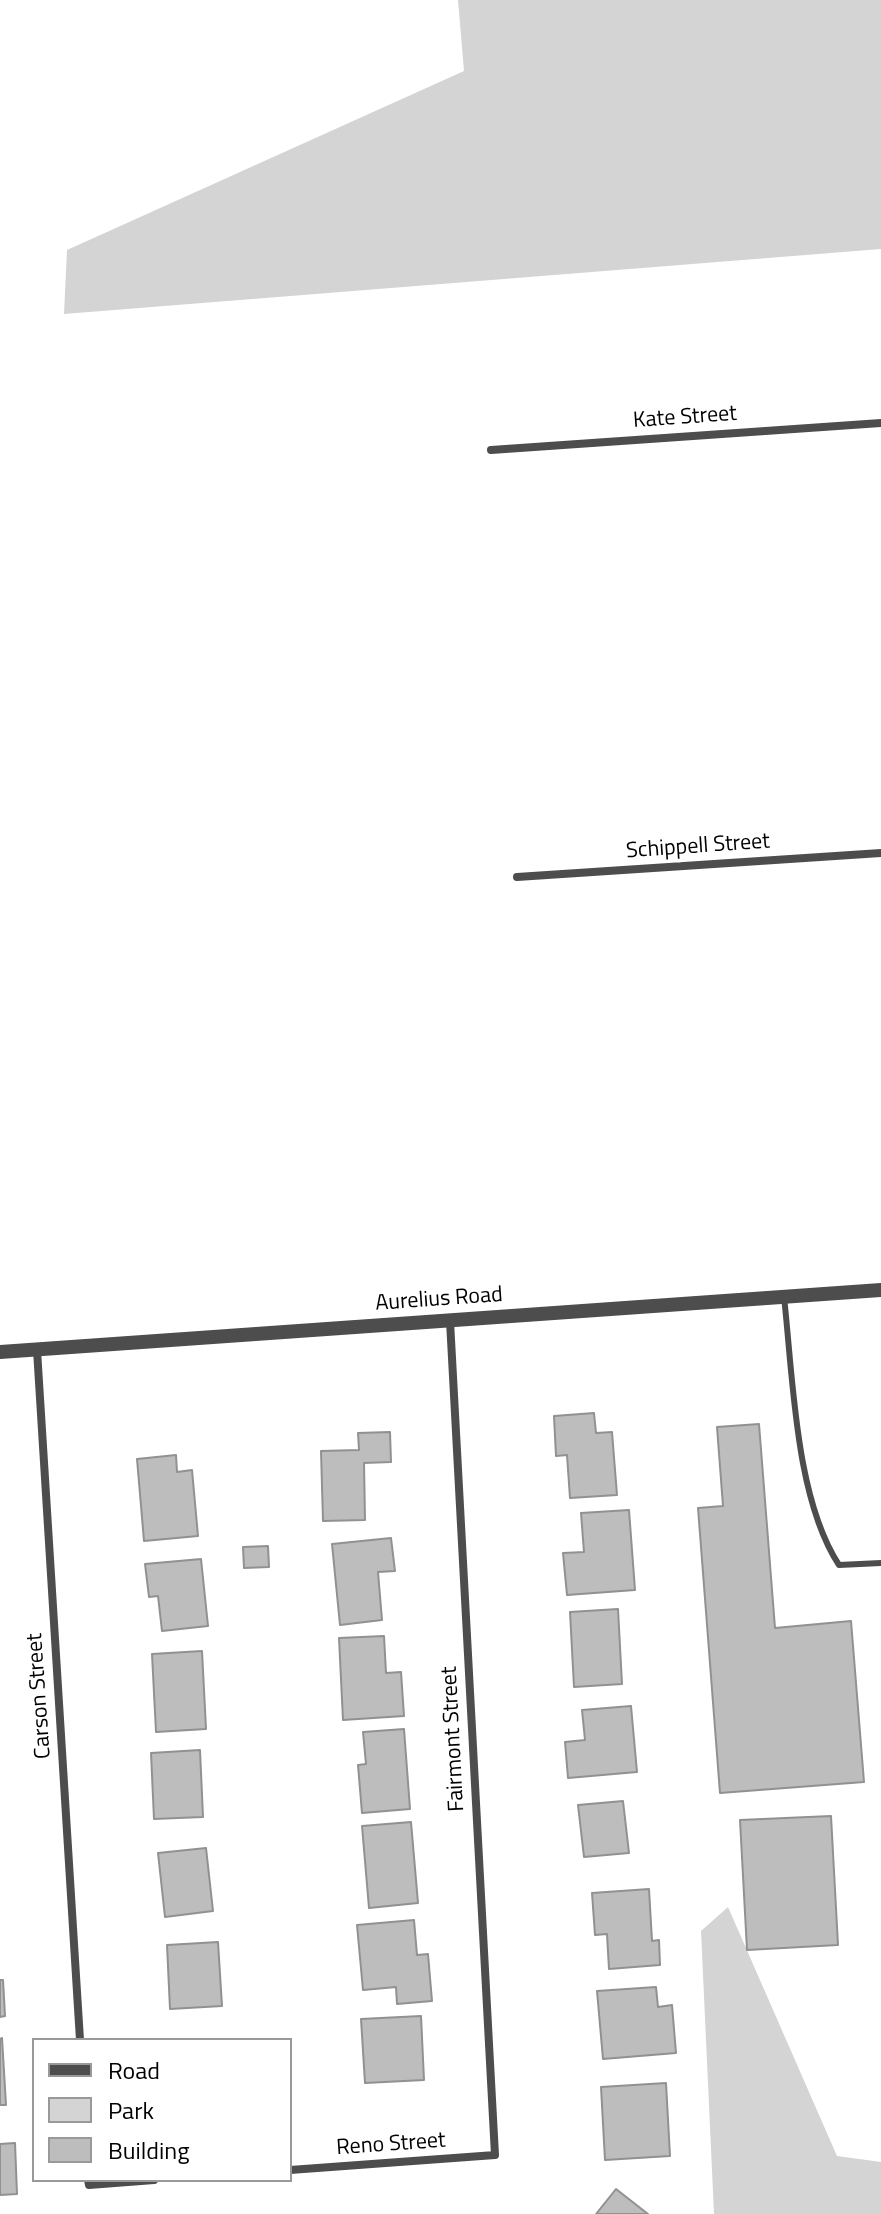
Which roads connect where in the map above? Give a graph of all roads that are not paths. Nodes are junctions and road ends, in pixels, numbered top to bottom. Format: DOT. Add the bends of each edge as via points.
graph roads {
  1 [pos="881,423"];
  2 [pos="491,450"];
  3 [pos="881,853"];
  4 [pos="517,877"];
  5 [pos="881,1290"];
  6 [pos="784,1297"];
  7 [pos="450,1321"];
  8 [pos="37,1350"];
  9 [pos="0,1352"];
  10 [pos="881,1563"];
  11 [pos="80,2038"];
  12 [pos="495,2155"];
  13 [pos="292,2170"];
  1 -- 2 [label="street, Kate Street"];
  3 -- 4 [label="street, Schippell Street"];
  5 -- 6 [label="street, Aurelius Road"];
  6 -- 7 [label="street, Aurelius Road"];
  6 -- 10 [label="lane" via="801,1450 827,1547 839,1565"];
  7 -- 8 [label="street, Aurelius Road"];
  7 -- 12 [label="street, Fairmont Street"];
  8 -- 9 [label="street, Aurelius Road"];
  8 -- 11 [label="street, Carson Street"];
  12 -- 13 [label="street, Reno Street"];
}
